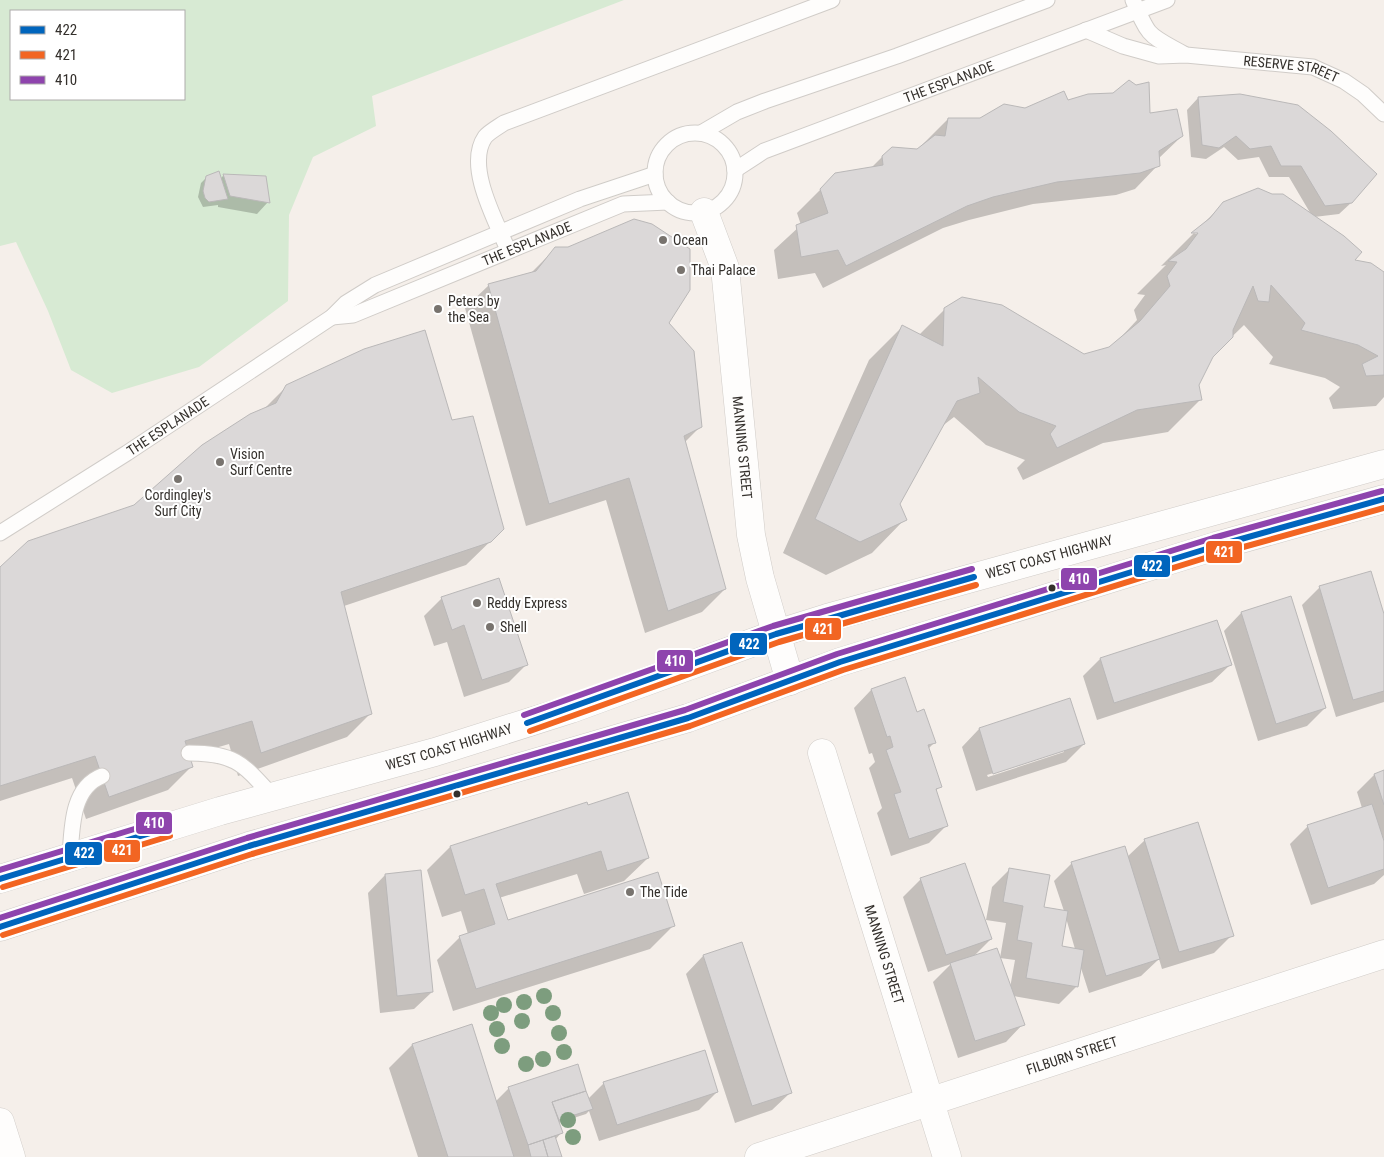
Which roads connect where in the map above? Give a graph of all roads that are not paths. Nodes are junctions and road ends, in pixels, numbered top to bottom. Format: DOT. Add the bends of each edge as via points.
graph roads {
  1 [pos="832,0"];
  2 [pos="1047,0"];
  3 [pos="1167,0"];
  4 [pos="1135,6"];
  5 [pos="1086,30"];
  6 [pos="1186,54"];
  7 [pos="1384,114"];
  8 [pos="701,134"];
  9 [pos="734,170"];
  10 [pos="655,174"];
  11 [pos="668,202"];
  12 [pos="704,212"];
  13 [pos="500,232"];
  14 [pos="508,250"];
  15 [pos="332,317"];
  16 [pos="1384,464"];
  17 [pos="1384,499"];
  18 [pos="0,533"];
  19 [pos="776,634"];
  20 [pos="790,681"];
  21 [pos="189,753"];
  22 [pos="822,753"];
  23 [pos="102,776"];
  24 [pos="274,798"];
  25 [pos="70,857"];
  26 [pos="0,880"];
  27 [pos="0,927"];
  28 [pos="1384,954"];
  29 [pos="930,1102"];
  30 [pos="0,1122"];
  31 [pos="10,1157"];
  32 [pos="759,1157"];
  33 [pos="947,1157"];
  1 -- 13 [label="lane" via="504,124 486,136 478,156 481,183"];
  2 -- 8 [label="lane" via="736,112"];
  3 -- 4 [label="lane, THE ESPLANADE"];
  4 -- 5 [label="lane, THE ESPLANADE"];
  4 -- 6 [label="lane, RESERVE STREET" via="1152,37"];
  5 -- 6 [label="lane, RESERVE STREET" via="1147,54"];
  5 -- 9 [label="lane, THE ESPLANADE" via="764,151"];
  6 -- 7 [label="lane, RESERVE STREET" via="1313,68 1344,81"];
  8 -- 9 [label="lane" via="724,146"];
  8 -- 10 [label="lane" via="678,136 669,143 656,162"];
  9 -- 12 [label="lane" via="730,192 715,208"];
  10 -- 11 [label="lane" via="661,194"];
  10 -- 13 [label="lane, THE ESPLANADE" via="580,199"];
  11 -- 12 [label="lane" via="678,210"];
  11 -- 14 [label="lane, THE ESPLANADE" via="623,204"];
  12 -- 19 [label="main road, MANNING STREET" via="725,268 751,535"];
  13 -- 14 [label="lane"];
  13 -- 15 [label="lane, THE ESPLANADE" via="375,285 346,302"];
  14 -- 15 [label="lane, THE ESPLANADE" via="353,316"];
  15 -- 18 [label="lane, THE ESPLANADE"];
  16 -- 19 [label="main road, WEST COAST HIGHWAY"];
  17 -- 20 [label="main road" via="1197,552 840,662"];
  19 -- 20 [label="main road, MANNING STREET"];
  19 -- 24 [label="main road, WEST COAST HIGHWAY" via="571,709"];
  20 -- 27 [label="main road" via="688,718 249,846"];
  21 -- 24 [label="lane" via="226,756 249,771"];
  22 -- 29 [label="main road, MANNING STREET"];
  23 -- 25 [label="lane" via="93,779 76,808"];
  24 -- 25 [label="main road, WEST COAST HIGHWAY"];
  25 -- 26 [label="main road, WEST COAST HIGHWAY"];
  28 -- 29 [label="main road, FILBURN STREET"];
  29 -- 32 [label="main road, FILBURN STREET"];
  29 -- 33 [label="main road, MANNING STREET"];
  30 -- 31 [label="main road"];
}
